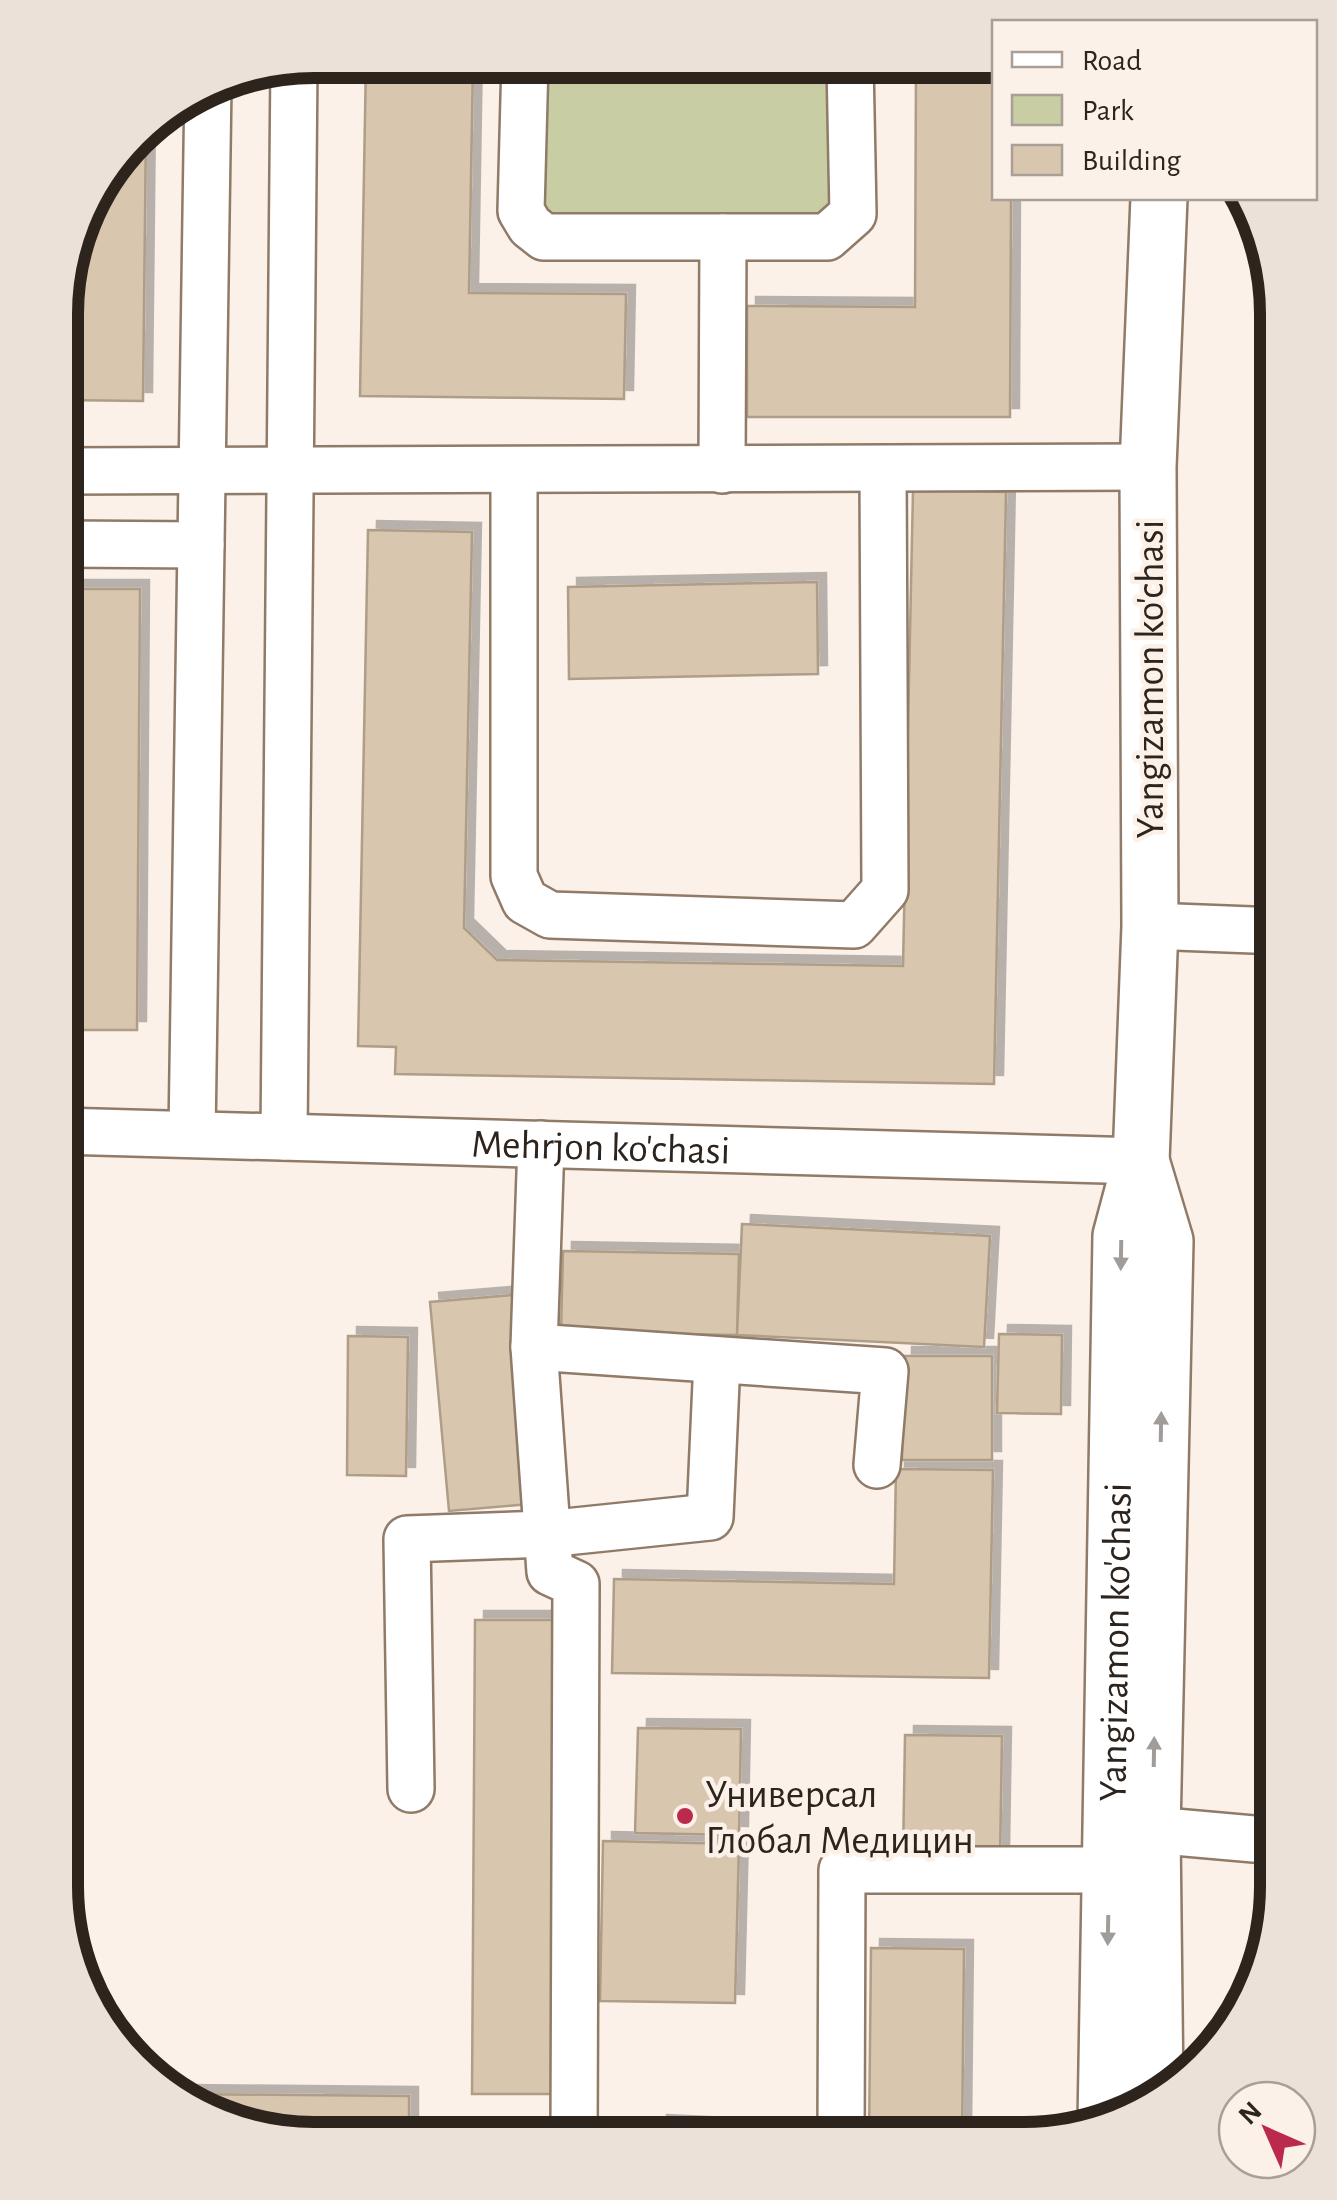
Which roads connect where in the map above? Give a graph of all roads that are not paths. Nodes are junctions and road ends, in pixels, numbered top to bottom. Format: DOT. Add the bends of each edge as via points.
graph roads {
  1 [pos="525,78"];
  2 [pos="850,78"];
  3 [pos="294,79"];
  4 [pos="208,103"];
  5 [pos="1159,200"];
  6 [pos="723,237"];
  7 [pos="1148,467"];
  8 [pos="883,468"];
  9 [pos="722,470"];
  10 [pos="78,471"];
  11 [pos="514,471"];
  12 [pos="202,472"];
  13 [pos="287,472"];
  14 [pos="78,544"];
  15 [pos="201,545"];
  16 [pos="1150,926"];
  17 [pos="1260,930"];
  18 [pos="78,1131"];
  19 [pos="192,1134"];
  20 [pos="284,1137"];
  21 [pos="541,1144"];
  22 [pos="1142,1160"];
  23 [pos="534,1347"];
  24 [pos="717,1360"];
  25 [pos="877,1465"];
  26 [pos="546,1534"];
  27 [pos="411,1789"];
  28 [pos="1152,1830"];
  29 [pos="1259,1839"];
  30 [pos="1109,1870"];
  31 [pos="1155,2082"];
  32 [pos="1106,2107"];
  33 [pos="574,2122"];
  34 [pos="841,2122"];
  1 -- 6 [label="street" via="521,211 530,226 544,236"];
  2 -- 6 [label="street" via="852,214 827,238"];
  3 -- 13 [label="street"];
  4 -- 12 [label="street"];
  5 -- 7 [label="main road, Yangizamon ko'chasi"];
  6 -- 9 [label="street"];
  7 -- 8 [label="street"];
  7 -- 16 [label="main road, Yangizamon ko'chasi"];
  8 -- 9 [label="street"];
  8 -- 11 [label="street" via="886,890 854,925 550,915 525,901 514,876"];
  9 -- 11 [label="street"];
  10 -- 12 [label="street"];
  11 -- 13 [label="street"];
  12 -- 13 [label="street"];
  12 -- 15 [label="street"];
  13 -- 20 [label="street"];
  14 -- 15 [label="street"];
  15 -- 19 [label="street"];
  16 -- 17 [label="street"];
  16 -- 22 [label="main road, Yangizamon ko'chasi"];
  18 -- 19 [label="street, Mehrjon ko'chasi"];
  19 -- 20 [label="street, Mehrjon ko'chasi"];
  20 -- 21 [label="street, Mehrjon ko'chasi"];
  21 -- 22 [label="street, Mehrjon ko'chasi"];
  21 -- 23 [label="street"];
  28 -- 22 [label="main road, Yangizamon ko'chasi, one-way" via="1165,1241"];
  22 -- 30 [label="main road, Yangizamon ko'chasi, one-way" via="1121,1236"];
  23 -- 24 [label="street"];
  23 -- 26 [label="street"];
  24 -- 25 [label="street" via="885,1371"];
  24 -- 26 [label="street" via="710,1517"];
  26 -- 27 [label="street" via="407,1539"];
  26 -- 33 [label="street" via="550,1572 576,1584"];
  28 -- 29 [label="street"];
  28 -- 31 [label="main road, Yangizamon ko'chasi"];
  30 -- 32 [label="main road, Yangizamon ko'chasi, one-way"];
  30 -- 34 [label="street" via="842,1870"];
}
